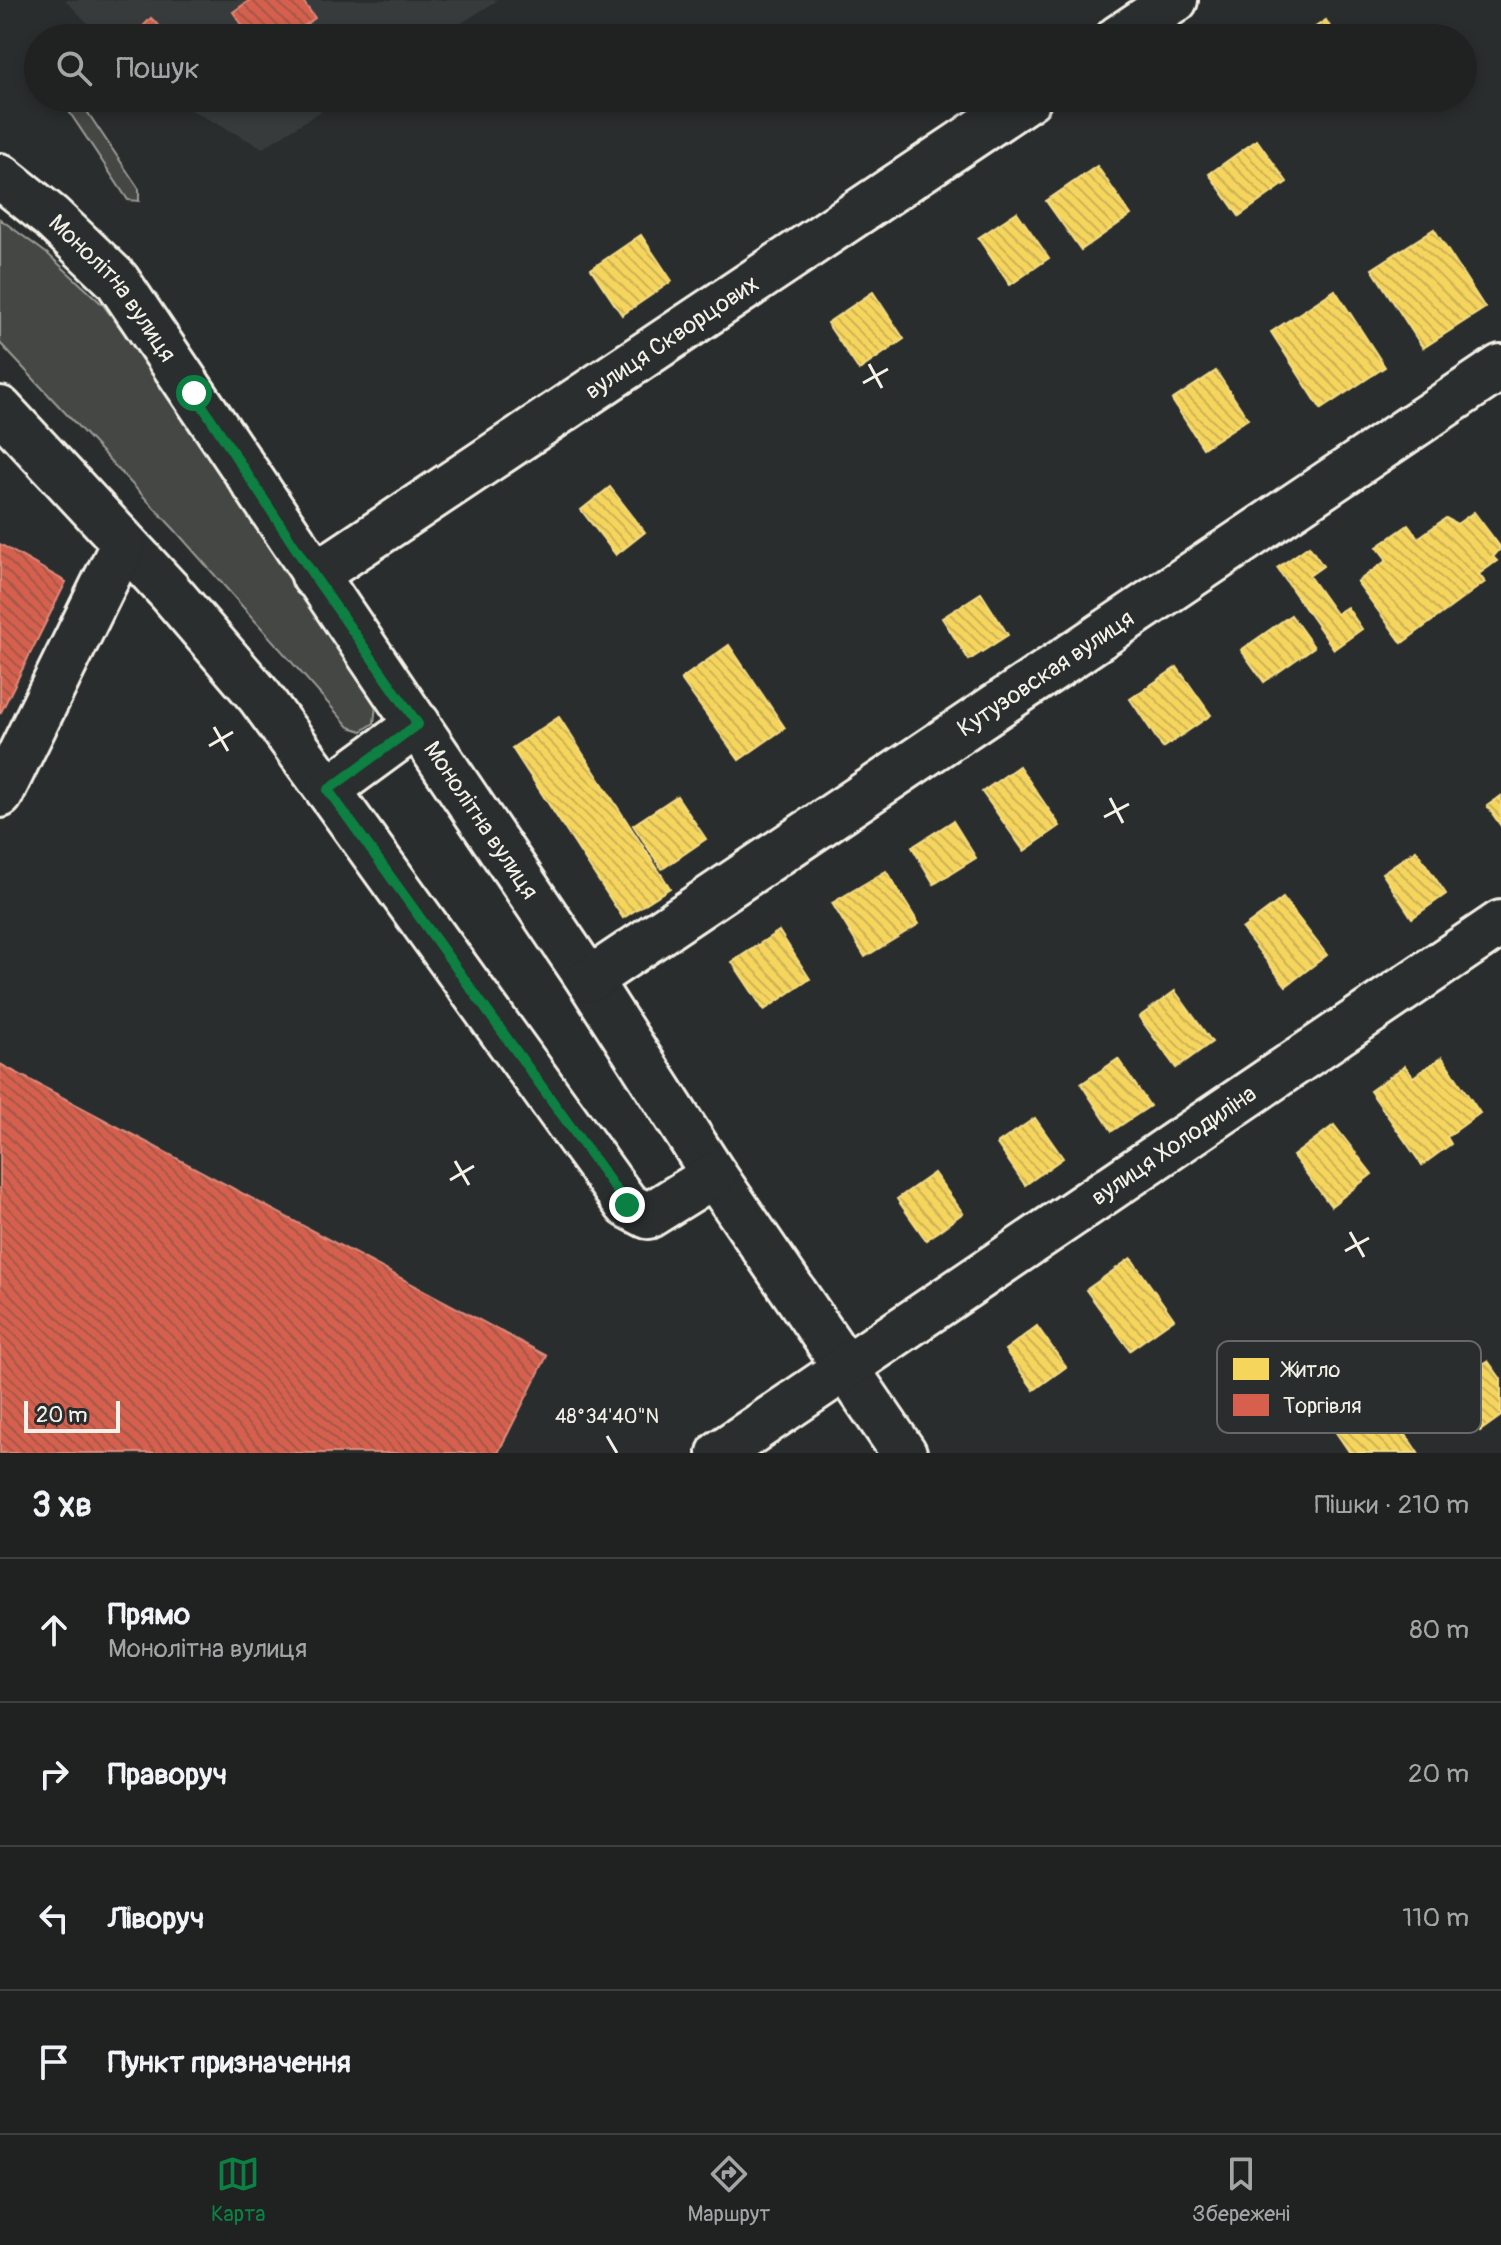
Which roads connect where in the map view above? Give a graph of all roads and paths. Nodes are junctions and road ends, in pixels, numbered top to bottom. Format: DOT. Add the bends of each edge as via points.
graph roads {
  1 [pos="1175,0"];
  2 [pos="1139,24"];
  3 [pos="1008,112"];
  4 [pos="0,176"];
  5 [pos="1501,367"];
  6 [pos="0,409"];
  7 [pos="123,545"];
  8 [pos="314,576"];
  9 [pos="418,724"];
  10 [pos="328,790"];
  11 [pos="0,795"];
  12 [pos="1501,923"];
  13 [pos="589,980"];
  14 [pos="714,1175"];
  15 [pos="847,1367"];
  16 [pos="720,1453"];
  17 [pos="904,1453"];
  1 -- 2 [label="street"];
  3 -- 8 [label="street, вулиця Скворцових"];
  4 -- 8 [label="street, Монолітна вулиця" via="117,280"];
  5 -- 13 [label="street, Кутузовская вулиця"];
  6 -- 7 [label="street"];
  7 -- 10 [label="street" via="260,697"];
  7 -- 11 [label="street"];
  8 -- 9 [label="street, Монолітна вулиця"];
  9 -- 10 [label="street"];
  9 -- 13 [label="street, Монолітна вулиця"];
  10 -- 14 [label="street" via="627,1205 648,1216"];
  12 -- 15 [label="street, вулиця Холодиліна"];
  13 -- 14 [label="street, Монолітна вулиця"];
  14 -- 15 [label="street, Монолітна вулиця"];
  15 -- 16 [label="street, вулиця Холодиліна"];
  15 -- 17 [label="street, Монолітна вулиця"];
}
